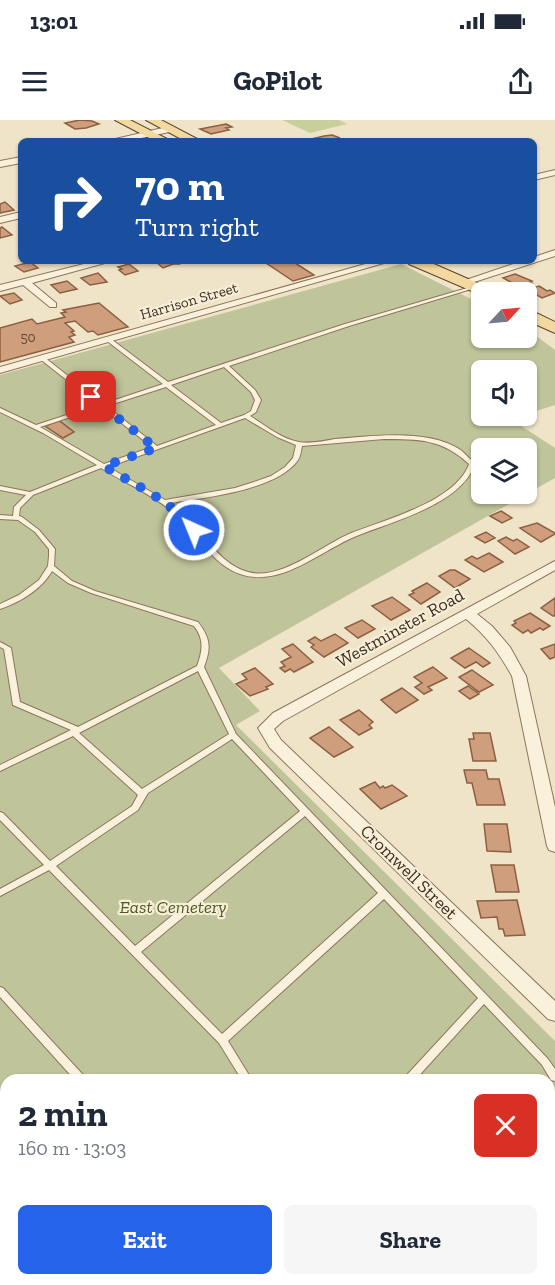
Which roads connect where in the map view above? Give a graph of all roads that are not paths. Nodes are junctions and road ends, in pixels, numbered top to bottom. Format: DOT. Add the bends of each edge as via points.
graph roads {
  1 [pos="121,120"];
  2 [pos="152,120"];
  3 [pos="171,129"];
  4 [pos="149,133"];
  5 [pos="126,138"];
  6 [pos="159,138"];
  7 [pos="189,138"];
  8 [pos="18,161"];
  9 [pos="0,164"];
  10 [pos="555,172"];
  11 [pos="537,177"];
  12 [pos="18,216"];
  13 [pos="0,220"];
  14 [pos="555,253"];
  15 [pos="537,258"];
  16 [pos="95,264"];
  17 [pos="375,264"];
  18 [pos="420,264"];
  19 [pos="438,264"];
  20 [pos="524,264"];
  21 [pos="25,282"];
  22 [pos="486,282"];
  23 [pos="471,284"];
  24 [pos="471,285"];
  25 [pos="0,288"];
  26 [pos="471,289"];
  27 [pos="53,305"];
  28 [pos="537,319"];
  29 [pos="555,328"];
  30 [pos="109,340"];
  31 [pos="42,358"];
  32 [pos="226,366"];
  33 [pos="0,369"];
  34 [pos="168,385"];
  35 [pos="111,403"];
  36 [pos="93,408"];
  37 [pos="0,410"];
  38 [pos="246,416"];
  39 [pos="220,425"];
  40 [pos="35,427"];
  41 [pos="299,444"];
  42 [pos="156,448"];
  43 [pos="103,466"];
  44 [pos="0,490"];
  45 [pos="31,494"];
  46 [pos="165,502"];
  47 [pos="0,517"];
  48 [pos="15,518"];
  49 [pos="555,565"];
  50 [pos="51,567"];
  51 [pos="0,607"];
  52 [pos="467,613"];
  53 [pos="0,644"];
  54 [pos="200,667"];
  55 [pos="266,728"];
  56 [pos="76,731"];
  57 [pos="233,735"];
  58 [pos="0,768"];
  59 [pos="142,795"];
  60 [pos="305,811"];
  61 [pos="0,816"];
  62 [pos="555,846"];
  63 [pos="49,866"];
  64 [pos="0,893"];
  65 [pos="384,893"];
  66 [pos="134,952"];
  67 [pos="0,991"];
  68 [pos="484,998"];
  69 [pos="555,1013"];
  70 [pos="222,1041"];
  71 [pos="76,1074"];
  72 [pos="243,1074"];
  73 [pos="414,1074"];
  74 [pos="553,1074"];
  1 -- 4 [label="main road"];
  2 -- 3 [label="main road"];
  3 -- 4 [label="street"];
  3 -- 7 [label="main road"];
  4 -- 5 [label="street"];
  4 -- 6 [label="main road"];
  8 -- 9 [label="street"];
  10 -- 11 [label="street"];
  12 -- 13 [label="street"];
  14 -- 15 [label="street"];
  16 -- 21 [label="street"];
  17 -- 30 [label="street, Harrison Street"];
  18 -- 24 [label="main road"];
  19 -- 23 [label="main road"];
  20 -- 22 [label="street"];
  21 -- 25 [label="street"];
  21 -- 27 [label="street"];
  26 -- 32 [label="lane"];
  28 -- 29 [label="main road"];
  30 -- 31 [label="street, Harrison Street"];
  30 -- 34 [label="lane"];
  31 -- 33 [label="street, Harrison Street"];
  31 -- 42 [label="lane"];
  32 -- 34 [label="lane"];
  32 -- 38 [label="lane" via="258,400 253,412"];
  34 -- 35 [label="lane"];
  34 -- 39 [label="lane"];
  36 -- 40 [label="lane"];
  37 -- 40 [label="lane"];
  38 -- 39 [label="lane"];
  38 -- 41 [label="lane"];
  39 -- 42 [label="lane"];
  40 -- 43 [label="lane"];
  41 -- 46 [label="lane" via="291,465 259,483"];
  41 -- 46 [label="lane" via="397,436 436,442 463,453 472,464 471,472 456,488 419,509 270,575 240,571 216,558 186,520"];
  42 -- 43 [label="lane"];
  43 -- 45 [label="lane"];
  43 -- 46 [label="lane"];
  44 -- 45 [label="lane"];
  45 -- 48 [label="lane" via="17,507"];
  47 -- 48 [label="lane"];
  48 -- 50 [label="lane" via="37,531 52,549"];
  49 -- 52 [label="street, Westminster Road"];
  50 -- 51 [label="lane" via="39,583"];
  50 -- 54 [label="lane" via="70,582 93,592 196,624 207,644"];
  52 -- 55 [label="street, Westminster Road" via="278,717"];
  52 -- 62 [label="street" via="505,650 519,676"];
  53 -- 56 [label="lane" via="7,648 16,703"];
  54 -- 56 [label="lane"];
  54 -- 57 [label="lane"];
  55 -- 69 [label="street, Cromwell Street" via="275,744"];
  56 -- 58 [label="lane"];
  56 -- 59 [label="lane"];
  57 -- 59 [label="lane"];
  57 -- 60 [label="lane"];
  59 -- 63 [label="lane" via="135,808"];
  60 -- 65 [label="lane"];
  60 -- 66 [label="lane"];
  61 -- 63 [label="lane"];
  63 -- 64 [label="lane"];
  63 -- 66 [label="lane"];
  65 -- 68 [label="lane"];
  65 -- 70 [label="lane"];
  66 -- 70 [label="lane"];
  67 -- 71 [label="lane"];
  68 -- 73 [label="lane"];
  68 -- 74 [label="lane"];
  70 -- 72 [label="lane"];
}
